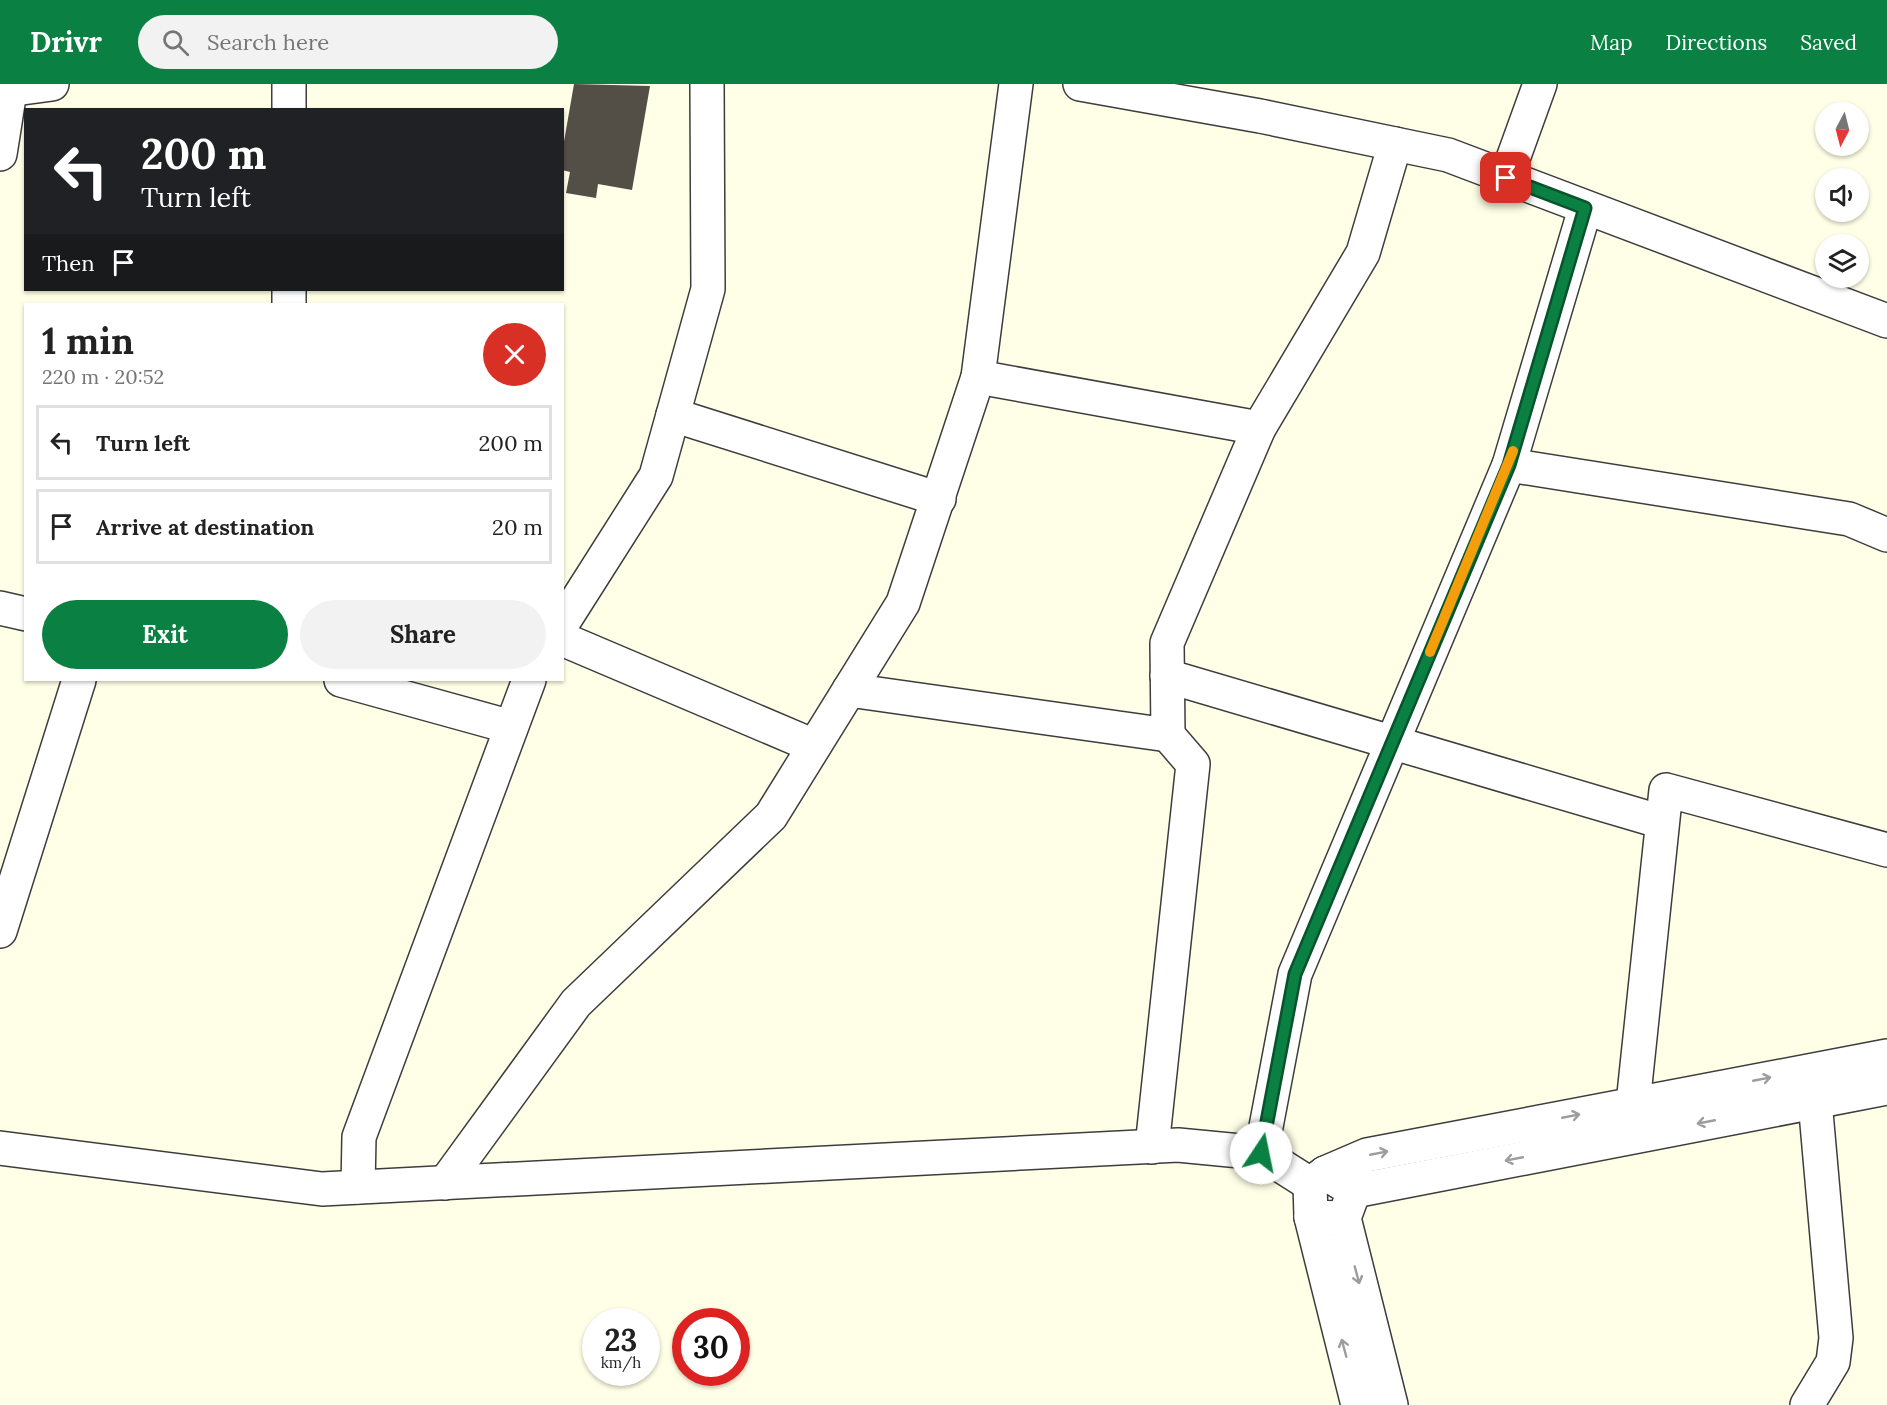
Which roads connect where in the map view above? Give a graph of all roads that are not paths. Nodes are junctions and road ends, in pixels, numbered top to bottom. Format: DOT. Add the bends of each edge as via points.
graph roads {
  1 [pos="52,84"];
  2 [pos="289,84"];
  3 [pos="707,84"];
  4 [pos="1016,84"];
  5 [pos="1080,84"];
  6 [pos="1540,84"];
  7 [pos="5,91"];
  8 [pos="289,108"];
  9 [pos="1395,144"];
  10 [pos="0,154"];
  11 [pos="1506,178"];
  12 [pos="1585,208"];
  13 [pos="1887,321"];
  14 [pos="978,377"];
  15 [pos="673,415"];
  16 [pos="1258,428"];
  17 [pos="1509,465"];
  18 [pos="939,499"];
  19 [pos="1887,535"];
  20 [pos="0,608"];
  21 [pos="24,614"];
  22 [pos="564,621"];
  23 [pos="564,640"];
  24 [pos="1167,676"];
  25 [pos="79,681"];
  26 [pos="344,681"];
  27 [pos="529,681"];
  28 [pos="849,690"];
  29 [pos="511,727"];
  30 [pos="1168,735"];
  31 [pos="1392,744"];
  32 [pos="814,746"];
  33 [pos="1662,822"];
  34 [pos="1887,850"];
  35 [pos="0,931"];
  36 [pos="1887,1056"];
  37 [pos="1887,1088"];
  38 [pos="1815,1101"];
  39 [pos="1633,1104"];
  40 [pos="1152,1147"];
  41 [pos="0,1148"];
  42 [pos="1261,1153"];
  43 [pos="1317,1178"];
  44 [pos="445,1183"];
  45 [pos="358,1187"];
  46 [pos="1349,1205"];
  47 [pos="1311,1217"];
  48 [pos="1358,1405"];
  49 [pos="1391,1405"];
  50 [pos="1807,1405"];
  1 -- 7 [label="street"];
  2 -- 8 [label="street"];
  3 -- 15 [label="street" via="708,289"];
  4 -- 14 [label="street"];
  5 -- 9 [label="street"];
  6 -- 11 [label="street"];
  7 -- 10 [label="street"];
  9 -- 11 [label="street" via="1448,155"];
  9 -- 16 [label="street" via="1364,254"];
  11 -- 12 [label="street"];
  12 -- 13 [label="street"];
  12 -- 17 [label="street"];
  14 -- 16 [label="street"];
  14 -- 18 [label="street"];
  15 -- 18 [label="street"];
  15 -- 22 [label="street" via="656,476"];
  16 -- 24 [label="street" via="1167,644"];
  17 -- 19 [label="street" via="1849,519"];
  17 -- 31 [label="street"];
  18 -- 28 [label="street" via="903,603"];
  20 -- 21 [label="street"];
  23 -- 32 [label="street"];
  24 -- 30 [label="street"];
  24 -- 31 [label="street"];
  25 -- 35 [label="street"];
  26 -- 29 [label="street"];
  27 -- 29 [label="street"];
  28 -- 30 [label="street"];
  28 -- 32 [label="street"];
  29 -- 45 [label="street" via="359,1137"];
  30 -- 40 [label="street" via="1193,764"];
  31 -- 33 [label="street"];
  31 -- 42 [label="street" via="1295,974"];
  32 -- 44 [label="street" via="771,816 576,1003"];
  33 -- 34 [label="street" via="1666,790"];
  33 -- 39 [label="street"];
  39 -- 36 [label="street, one-way"];
  37 -- 38 [label="street"];
  38 -- 46 [label="street, one-way"];
  38 -- 50 [label="street" via="1836,1338 1833,1362"];
  43 -- 39 [label="street, one-way" via="1367,1155"];
  40 -- 42 [label="street"];
  40 -- 44 [label="street"];
  41 -- 45 [label="street" via="322,1189"];
  42 -- 43 [label="street"];
  43 -- 46 [label="street"];
  43 -- 47 [label="street"];
  44 -- 45 [label="street"];
  46 -- 47 [label="street"];
  46 -- 49 [label="street, one-way"];
  48 -- 47 [label="street, one-way"];
}
